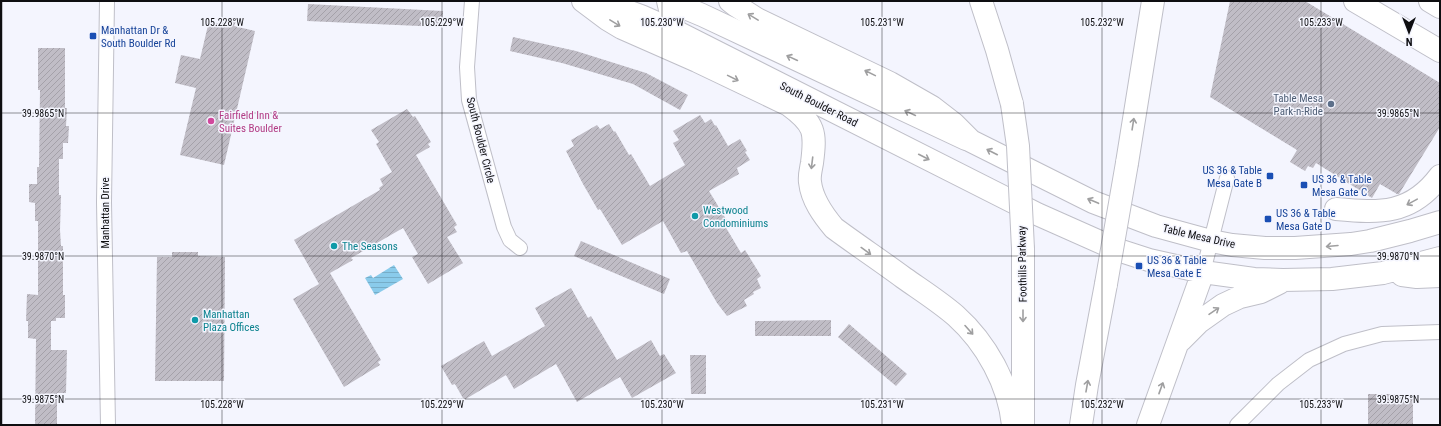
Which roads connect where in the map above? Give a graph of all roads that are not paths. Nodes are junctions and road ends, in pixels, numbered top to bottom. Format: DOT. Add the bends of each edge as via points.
graph roads {
  1 [pos="107,1"];
  2 [pos="472,1"];
  3 [pos="583,1"];
  4 [pos="599,1"];
  5 [pos="669,1"];
  6 [pos="730,1"];
  7 [pos="981,1"];
  8 [pos="992,1"];
  9 [pos="1153,1"];
  10 [pos="1355,1"];
  11 [pos="1430,1"];
  12 [pos="1440,7"];
  13 [pos="674,31"];
  14 [pos="1440,51"];
  15 [pos="1012,104"];
  16 [pos="971,142"];
  17 [pos="1440,176"];
  18 [pos="1227,178"];
  19 [pos="1440,222"];
  20 [pos="1392,236"];
  21 [pos="1211,241"];
  22 [pos="520,248"];
  23 [pos="1440,258"];
  24 [pos="1203,272"];
  25 [pos="1383,273"];
  26 [pos="1440,276"];
  27 [pos="1283,280"];
  28 [pos="1440,332"];
  29 [pos="1176,348"];
  30 [pos="108,425"];
  31 [pos="1012,425"];
  32 [pos="1023,425"];
  33 [pos="1081,425"];
  34 [pos="1148,425"];
  35 [pos="1237,425"];
  1 -- 30 [label="street, Manhattan Drive" via="104,202"];
  2 -- 22 [label="street, South Boulder Circle" via="467,55 469,100 504,227 510,240"];
  3 -- 31 [label="main road, one-way" via="622,28 697,61 789,105 800,113 810,124 812,132 814,148 810,182 822,213 834,228 937,302 971,332 999,375 1011,409"];
  4 -- 13 [label="main road, South Boulder Road"];
  5 -- 13 [label="main road"];
  16 -- 5 [label="main road, one-way"];
  16 -- 6 [label="main road, one-way" via="954,124 932,107 890,83 757,19"];
  7 -- 15 [label="main road"];
  8 -- 15 [label="main road" via="1004,49"];
  33 -- 9 [label="main road, one-way, bridge"];
  10 -- 14 [label="main road"];
  11 -- 12 [label="main road"];
  13 -- 24 [label="main road, South Boulder Road, one-way" via="1037,214 1118,250 1162,264"];
  15 -- 32 [label="main road, Foothills Parkway, one-way, bridge" via="1018,146 1023,249"];
  21 -- 16 [label="main road, Table Mesa Drive, one-way" via="1156,226 1093,202"];
  17 -- 20 [label="main road, one-way" via="1423,195 1403,207 1367,212 1336,209"];
  18 -- 21 [label="street"];
  19 -- 20 [label="main road, Table Mesa Drive"];
  20 -- 21 [label="main road, Table Mesa Drive, one-way" via="1351,244 1295,248 1265,248"];
  21 -- 24 [label="street"];
  23 -- 25 [label="main road"];
  24 -- 27 [label="main road"];
  24 -- 29 [label="main road"];
  25 -- 26 [label="main road" via="1417,277"];
  25 -- 27 [label="main road" via="1332,279"];
  29 -- 27 [label="main road, one-way" via="1199,322 1223,305 1240,297 1261,292"];
  28 -- 35 [label="street" via="1382,334 1344,344 1309,360 1278,384"];
  34 -- 29 [label="main road, one-way"];
}
